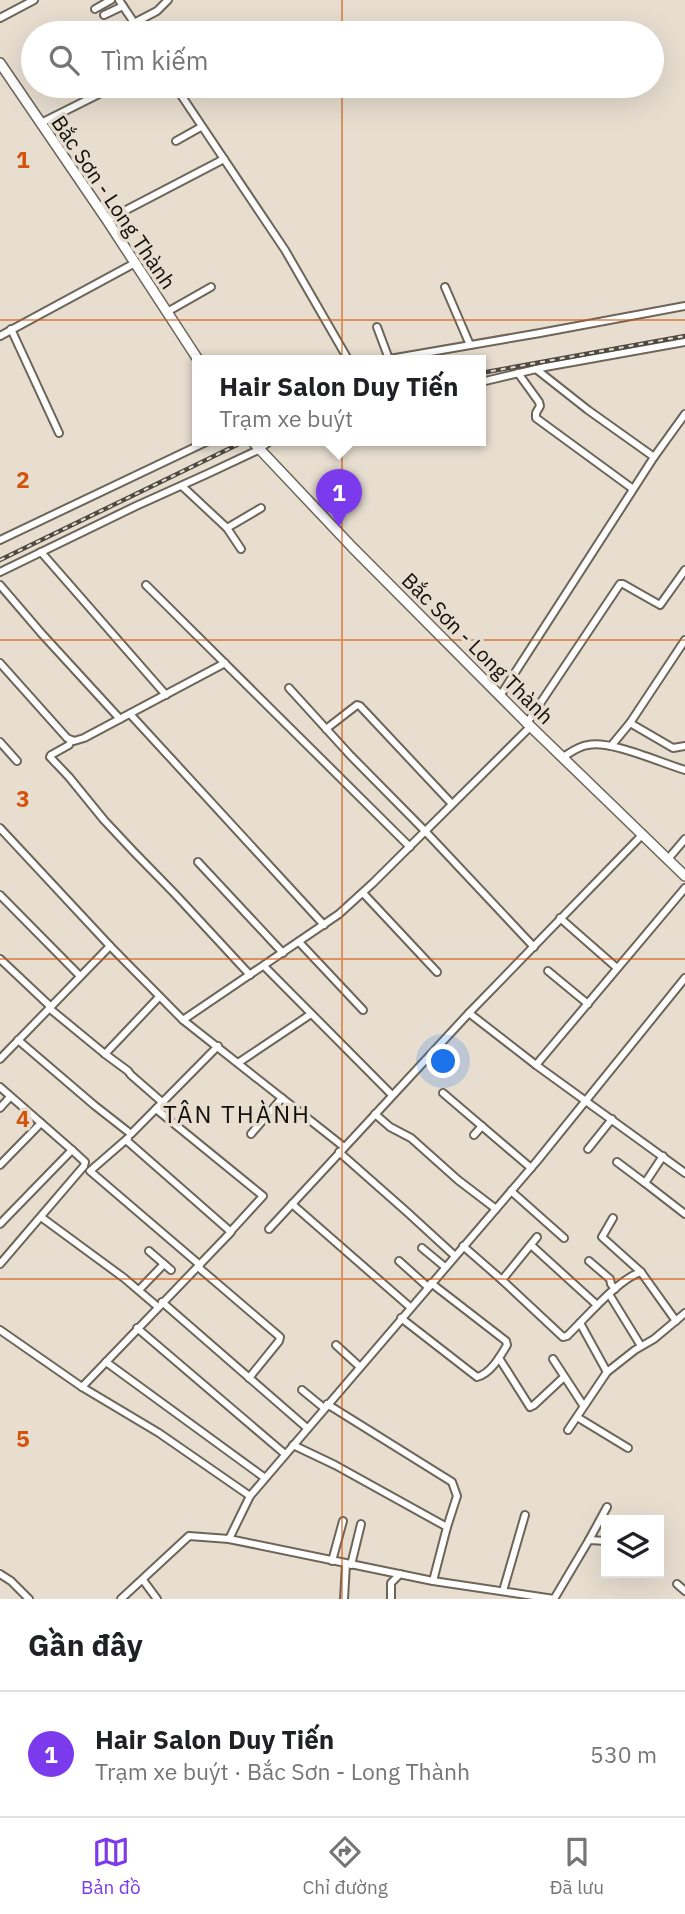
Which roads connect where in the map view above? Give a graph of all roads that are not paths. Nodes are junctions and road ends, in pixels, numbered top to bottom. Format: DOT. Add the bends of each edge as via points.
graph roads {
  1 [pos="34,0"];
  2 [pos="111,0"];
  3 [pos="168,0"];
  4 [pos="121,3"];
  5 [pos="94,9"];
  6 [pos="104,15"];
  7 [pos="0,18"];
  8 [pos="133,21"];
  9 [pos="138,21"];
  10 [pos="0,63"];
  11 [pos="21,94"];
  12 [pos="24,98"];
  13 [pos="91,98"];
  14 [pos="183,98"];
  15 [pos="41,123"];
  16 [pos="201,127"];
  17 [pos="176,141"];
  18 [pos="224,159"];
  19 [pos="107,220"];
  20 [pos="135,263"];
  21 [pos="211,287"];
  22 [pos="444,287"];
  23 [pos="685,306"];
  24 [pos="167,312"];
  25 [pos="377,327"];
  26 [pos="11,330"];
  27 [pos="0,336"];
  28 [pos="685,342"];
  29 [pos="470,345"];
  30 [pos="195,355"];
  31 [pos="346,355"];
  32 [pos="388,355"];
  33 [pos="412,355"];
  34 [pos="536,369"];
  35 [pos="518,373"];
  36 [pos="486,381"];
  37 [pos="685,415"];
  38 [pos="58,433"];
  39 [pos="197,446"];
  40 [pos="253,446"];
  41 [pos="256,446"];
  42 [pos="654,457"];
  43 [pos="181,486"];
  44 [pos="634,489"];
  45 [pos="261,508"];
  46 [pos="227,528"];
  47 [pos="0,540"];
  48 [pos="241,549"];
  49 [pos="41,552"];
  50 [pos="685,570"];
  51 [pos="0,572"];
  52 [pos="0,585"];
  53 [pos="146,585"];
  54 [pos="685,640"];
  55 [pos="0,663"];
  56 [pos="225,663"];
  57 [pos="289,688"];
  58 [pos="166,695"];
  59 [pos="500,696"];
  60 [pos="130,714"];
  61 [pos="120,719"];
  62 [pos="630,723"];
  63 [pos="529,725"];
  64 [pos="326,729"];
  65 [pos="71,740"];
  66 [pos="0,742"];
  67 [pos="611,746"];
  68 [pos="685,746"];
  69 [pos="563,757"];
  70 [pos="17,761"];
  71 [pos="685,771"];
  72 [pos="452,804"];
  73 [pos="0,828"];
  74 [pos="425,831"];
  75 [pos="643,834"];
  76 [pos="685,839"];
  77 [pos="410,847"];
  78 [pos="668,859"];
  79 [pos="198,862"];
  80 [pos="685,876"];
  81 [pos="685,888"];
  82 [pos="363,893"];
  83 [pos="0,895"];
  84 [pos="560,918"];
  85 [pos="324,925"];
  86 [pos="299,942"];
  87 [pos="110,946"];
  88 [pos="534,947"];
  89 [pos="283,953"];
  90 [pos="1,963"];
  91 [pos="264,966"];
  92 [pos="617,968"];
  93 [pos="548,971"];
  94 [pos="437,972"];
  95 [pos="250,975"];
  96 [pos="80,976"];
  97 [pos="685,978"];
  98 [pos="159,997"];
  99 [pos="588,1004"];
  100 [pos="50,1007"];
  101 [pos="363,1010"];
  102 [pos="469,1013"];
  103 [pos="311,1014"];
  104 [pos="183,1020"];
  105 [pos="18,1040"];
  106 [pos="218,1046"];
  107 [pos="105,1054"];
  108 [pos="0,1059"];
  109 [pos="527,1059"];
  110 [pos="238,1063"];
  111 [pos="536,1065"];
  112 [pos="522,1066"];
  113 [pos="0,1087"];
  114 [pos="443,1093"];
  115 [pos="392,1095"];
  116 [pos="10,1097"];
  117 [pos="282,1098"];
  118 [pos="586,1100"];
  119 [pos="162,1102"];
  120 [pos="0,1108"];
  121 [pos="156,1109"];
  122 [pos="375,1114"];
  123 [pos="612,1119"];
  124 [pos="41,1123"];
  125 [pos="482,1126"];
  126 [pos="251,1134"];
  127 [pos="474,1135"];
  128 [pos="129,1137"];
  129 [pos="341,1149"];
  130 [pos="588,1149"];
  131 [pos="72,1150"];
  132 [pos="663,1156"];
  133 [pos="617,1162"];
  134 [pos="0,1165"];
  135 [pos="531,1168"];
  136 [pos="87,1169"];
  137 [pos="685,1172"];
  138 [pos="645,1183"];
  139 [pos="511,1191"];
  140 [pos="292,1204"];
  141 [pos="496,1209"];
  142 [pos="685,1214"];
  143 [pos="41,1217"];
  144 [pos="613,1218"];
  145 [pos="0,1224"];
  146 [pos="269,1229"];
  147 [pos="231,1231"];
  148 [pos="537,1237"];
  149 [pos="564,1238"];
  150 [pos="531,1245"];
  151 [pos="463,1246"];
  152 [pos="422,1248"];
  153 [pos="149,1251"];
  154 [pos="455,1256"];
  155 [pos="399,1261"];
  156 [pos="589,1261"];
  157 [pos="0,1264"];
  158 [pos="164,1264"];
  159 [pos="199,1266"];
  160 [pos="444,1268"];
  161 [pos="171,1269"];
  162 [pos="640,1272"];
  163 [pos="502,1280"];
  164 [pos="429,1285"];
  165 [pos="139,1290"];
  166 [pos="612,1292"];
  167 [pos="160,1305"];
  168 [pos="597,1305"];
  169 [pos="410,1307"];
  170 [pos="685,1313"];
  171 [pos="401,1318"];
  172 [pos="676,1321"];
  173 [pos="580,1323"];
  174 [pos="137,1328"];
  175 [pos="0,1331"];
  176 [pos="336,1345"];
  177 [pos="641,1346"];
  178 [pos="499,1358"];
  179 [pos="553,1359"];
  180 [pos="106,1362"];
  181 [pos="360,1367"];
  182 [pos="607,1372"];
  183 [pos="564,1377"];
  184 [pos="249,1378"];
  185 [pos="82,1387"];
  186 [pos="302,1390"];
  187 [pos="583,1405"];
  188 [pos="326,1406"];
  189 [pos="577,1417"];
  190 [pos="307,1428"];
  191 [pos="568,1430"];
  192 [pos="293,1445"];
  193 [pos="628,1448"];
  194 [pos="285,1454"];
  195 [pos="265,1478"];
  196 [pos="250,1496"];
  197 [pos="607,1507"];
  198 [pos="525,1515"];
  199 [pos="343,1521"];
  200 [pos="361,1524"];
  201 [pos="447,1527"];
  202 [pos="229,1539"];
  203 [pos="589,1540"];
  204 [pos="601,1541"];
  205 [pos="332,1561"];
  206 [pos="349,1564"];
  207 [pos="0,1574"];
  208 [pos="400,1574"];
  209 [pos="143,1580"];
  210 [pos="433,1581"];
  211 [pos="677,1584"];
  212 [pos="503,1591"];
  213 [pos="685,1591"];
  214 [pos="129,1596"];
  215 [pos="29,1599"];
  216 [pos="121,1599"];
  217 [pos="157,1599"];
  218 [pos="344,1599"];
  219 [pos="391,1599"];
  220 [pos="554,1599"];
  1 -- 7 [label="street"];
  2 -- 5 [label="street"];
  3 -- 9 [label="street"];
  4 -- 6 [label="street"];
  4 -- 8 [label="street"];
  10 -- 11 [label="main road, Bắc Sơn - Long Thành"];
  12 -- 15 [label="main road, Bắc Sơn - Long Thành"];
  13 -- 15 [label="street"];
  14 -- 16 [label="street"];
  15 -- 19 [label="main road, Bắc Sơn - Long Thành"];
  16 -- 17 [label="street"];
  16 -- 18 [label="street"];
  18 -- 19 [label="street"];
  18 -- 31 [label="street" via="285,250"];
  19 -- 20 [label="main road, Bắc Sơn - Long Thành"];
  20 -- 24 [label="main road, Bắc Sơn - Long Thành"];
  20 -- 26 [label="street"];
  21 -- 24 [label="street"];
  22 -- 29 [label="street"];
  23 -- 29 [label="street"];
  24 -- 30 [label="main road, Bắc Sơn - Long Thành"];
  25 -- 32 [label="street"];
  26 -- 27 [label="street"];
  26 -- 38 [label="street"];
  28 -- 34 [label="street"];
  29 -- 33 [label="street"];
  34 -- 35 [label="street"];
  34 -- 42 [label="street"];
  35 -- 36 [label="street"];
  35 -- 44 [label="street" via="539,402 536,418"];
  37 -- 42 [label="street"];
  39 -- 47 [label="street"];
  40 -- 43 [label="street"];
  41 -- 59 [label="main road, Bắc Sơn - Long Thành"];
  42 -- 44 [label="street"];
  43 -- 46 [label="street"];
  43 -- 49 [label="street"];
  44 -- 59 [label="street"];
  45 -- 46 [label="street"];
  46 -- 48 [label="street"];
  49 -- 51 [label="street"];
  49 -- 58 [label="street"];
  50 -- 63 [label="street" via="660,605 620,584"];
  52 -- 61 [label="street"];
  53 -- 56 [label="street"];
  54 -- 62 [label="street"];
  55 -- 65 [label="street"];
  56 -- 58 [label="street"];
  56 -- 77 [label="street"];
  57 -- 64 [label="street"];
  58 -- 60 [label="street"];
  59 -- 63 [label="main road, Bắc Sơn - Long Thành"];
  60 -- 61 [label="street"];
  60 -- 85 [label="street"];
  61 -- 65 [label="street"];
  62 -- 67 [label="street"];
  62 -- 68 [label="street" via="673,748"];
  63 -- 69 [label="main road, Bắc Sơn - Long Thành"];
  63 -- 72 [label="street"];
  64 -- 72 [label="street" via="359,705"];
  64 -- 74 [label="street"];
  65 -- 95 [label="street" via="50,757"];
  66 -- 70 [label="street"];
  67 -- 69 [label="street" via="586,745"];
  67 -- 71 [label="street"];
  69 -- 75 [label="main road, Bắc Sơn - Long Thành"];
  72 -- 74 [label="street"];
  73 -- 87 [label="street"];
  74 -- 77 [label="street"];
  74 -- 88 [label="street"];
  75 -- 78 [label="main road, Bắc Sơn - Long Thành"];
  75 -- 84 [label="street"];
  76 -- 78 [label="street"];
  77 -- 82 [label="street"];
  78 -- 80 [label="main road, Bắc Sơn - Long Thành"];
  79 -- 89 [label="street"];
  81 -- 92 [label="street"];
  82 -- 85 [label="street"];
  82 -- 94 [label="street"];
  83 -- 96 [label="street"];
  84 -- 88 [label="street"];
  84 -- 92 [label="street"];
  85 -- 86 [label="street"];
  86 -- 89 [label="street"];
  86 -- 101 [label="street"];
  87 -- 96 [label="street"];
  87 -- 98 [label="street"];
  88 -- 102 [label="street"];
  89 -- 91 [label="street"];
  90 -- 100 [label="street"];
  91 -- 95 [label="street"];
  91 -- 103 [label="street"];
  92 -- 99 [label="street"];
  93 -- 99 [label="street"];
  95 -- 104 [label="street"];
  96 -- 100 [label="street"];
  97 -- 118 [label="street"];
  98 -- 104 [label="street"];
  98 -- 107 [label="street"];
  99 -- 111 [label="street"];
  100 -- 105 [label="street"];
  100 -- 107 [label="street"];
  102 -- 109 [label="street"];
  102 -- 115 [label="street"];
  103 -- 110 [label="street"];
  103 -- 115 [label="street"];
  104 -- 106 [label="street"];
  105 -- 108 [label="street"];
  105 -- 128 [label="street"];
  106 -- 110 [label="street"];
  106 -- 119 [label="street"];
  107 -- 119 [label="street"];
  109 -- 111 [label="street"];
  109 -- 112 [label="street"];
  110 -- 117 [label="street"];
  111 -- 118 [label="street"];
  113 -- 116 [label="street"];
  114 -- 125 [label="street"];
  115 -- 122 [label="street"];
  116 -- 120 [label="street"];
  116 -- 124 [label="street"];
  117 -- 126 [label="street"];
  117 -- 129 [label="street"];
  118 -- 123 [label="street"];
  118 -- 135 [label="street"];
  119 -- 121 [label="street"];
  121 -- 128 [label="street"];
  121 -- 147 [label="street" via="263,1196"];
  122 -- 129 [label="street"];
  122 -- 141 [label="street"];
  123 -- 130 [label="street"];
  123 -- 132 [label="street"];
  124 -- 131 [label="street"];
  124 -- 134 [label="street"];
  125 -- 127 [label="street"];
  125 -- 135 [label="street"];
  128 -- 136 [label="street"];
  128 -- 147 [label="street"];
  129 -- 140 [label="street"];
  129 -- 154 [label="street"];
  131 -- 136 [label="street"];
  131 -- 145 [label="street"];
  132 -- 137 [label="street"];
  132 -- 138 [label="street"];
  133 -- 138 [label="street"];
  135 -- 139 [label="street"];
  136 -- 143 [label="street"];
  136 -- 159 [label="street"];
  138 -- 142 [label="street"];
  139 -- 141 [label="street"];
  139 -- 149 [label="street"];
  140 -- 146 [label="street"];
  140 -- 169 [label="street"];
  141 -- 151 [label="street"];
  143 -- 157 [label="street"];
  143 -- 165 [label="street"];
  144 -- 162 [label="street" via="603,1239"];
  147 -- 159 [label="street"];
  148 -- 150 [label="street"];
  150 -- 163 [label="street"];
  150 -- 168 [label="street"];
  151 -- 154 [label="street"];
  151 -- 163 [label="street"];
  152 -- 160 [label="street"];
  153 -- 158 [label="street"];
  154 -- 160 [label="street"];
  155 -- 164 [label="street"];
  156 -- 166 [label="street" via="610,1279"];
  158 -- 161 [label="street"];
  158 -- 165 [label="street"];
  159 -- 167 [label="street"];
  159 -- 184 [label="street" via="280,1337"];
  160 -- 164 [label="street"];
  162 -- 166 [label="street"];
  162 -- 172 [label="street"];
  163 -- 173 [label="street" via="563,1337"];
  164 -- 169 [label="street"];
  164 -- 178 [label="street" via="506,1341"];
  165 -- 167 [label="street"];
  166 -- 168 [label="street"];
  166 -- 177 [label="street"];
  167 -- 174 [label="street"];
  167 -- 184 [label="street"];
  168 -- 173 [label="street"];
  169 -- 171 [label="street"];
  170 -- 172 [label="street"];
  171 -- 178 [label="street" via="477,1377"];
  171 -- 181 [label="street"];
  172 -- 177 [label="street"];
  173 -- 182 [label="street"];
  174 -- 180 [label="street"];
  174 -- 194 [label="street"];
  175 -- 185 [label="street"];
  176 -- 181 [label="street"];
  177 -- 182 [label="street"];
  178 -- 183 [label="street" via="530,1407"];
  179 -- 183 [label="street"];
  180 -- 185 [label="street"];
  180 -- 195 [label="street"];
  181 -- 188 [label="street"];
  182 -- 187 [label="street"];
  183 -- 187 [label="street"];
  184 -- 190 [label="street"];
  185 -- 196 [label="street"];
  186 -- 188 [label="street"];
  187 -- 189 [label="street"];
  188 -- 190 [label="street"];
  188 -- 201 [label="street" via="452,1482 457,1496"];
  189 -- 191 [label="street"];
  189 -- 193 [label="street"];
  190 -- 192 [label="street"];
  192 -- 194 [label="street"];
  192 -- 201 [label="street"];
  194 -- 195 [label="street"];
  195 -- 196 [label="street"];
  196 -- 202 [label="street"];
  197 -- 203 [label="street"];
  198 -- 212 [label="street"];
  199 -- 205 [label="street"];
  200 -- 206 [label="street"];
  201 -- 210 [label="street"];
  202 -- 205 [label="street"];
  202 -- 209 [label="street" via="189,1536"];
  203 -- 204 [label="street"];
  203 -- 220 [label="street"];
  205 -- 206 [label="street"];
  206 -- 208 [label="street"];
  206 -- 218 [label="street"];
  207 -- 215 [label="street"];
  208 -- 210 [label="street"];
  208 -- 219 [label="street" via="391,1583"];
  209 -- 214 [label="street"];
  209 -- 217 [label="street"];
  210 -- 212 [label="street"];
  211 -- 213 [label="street"];
  212 -- 220 [label="street"];
  214 -- 216 [label="street"];
}
